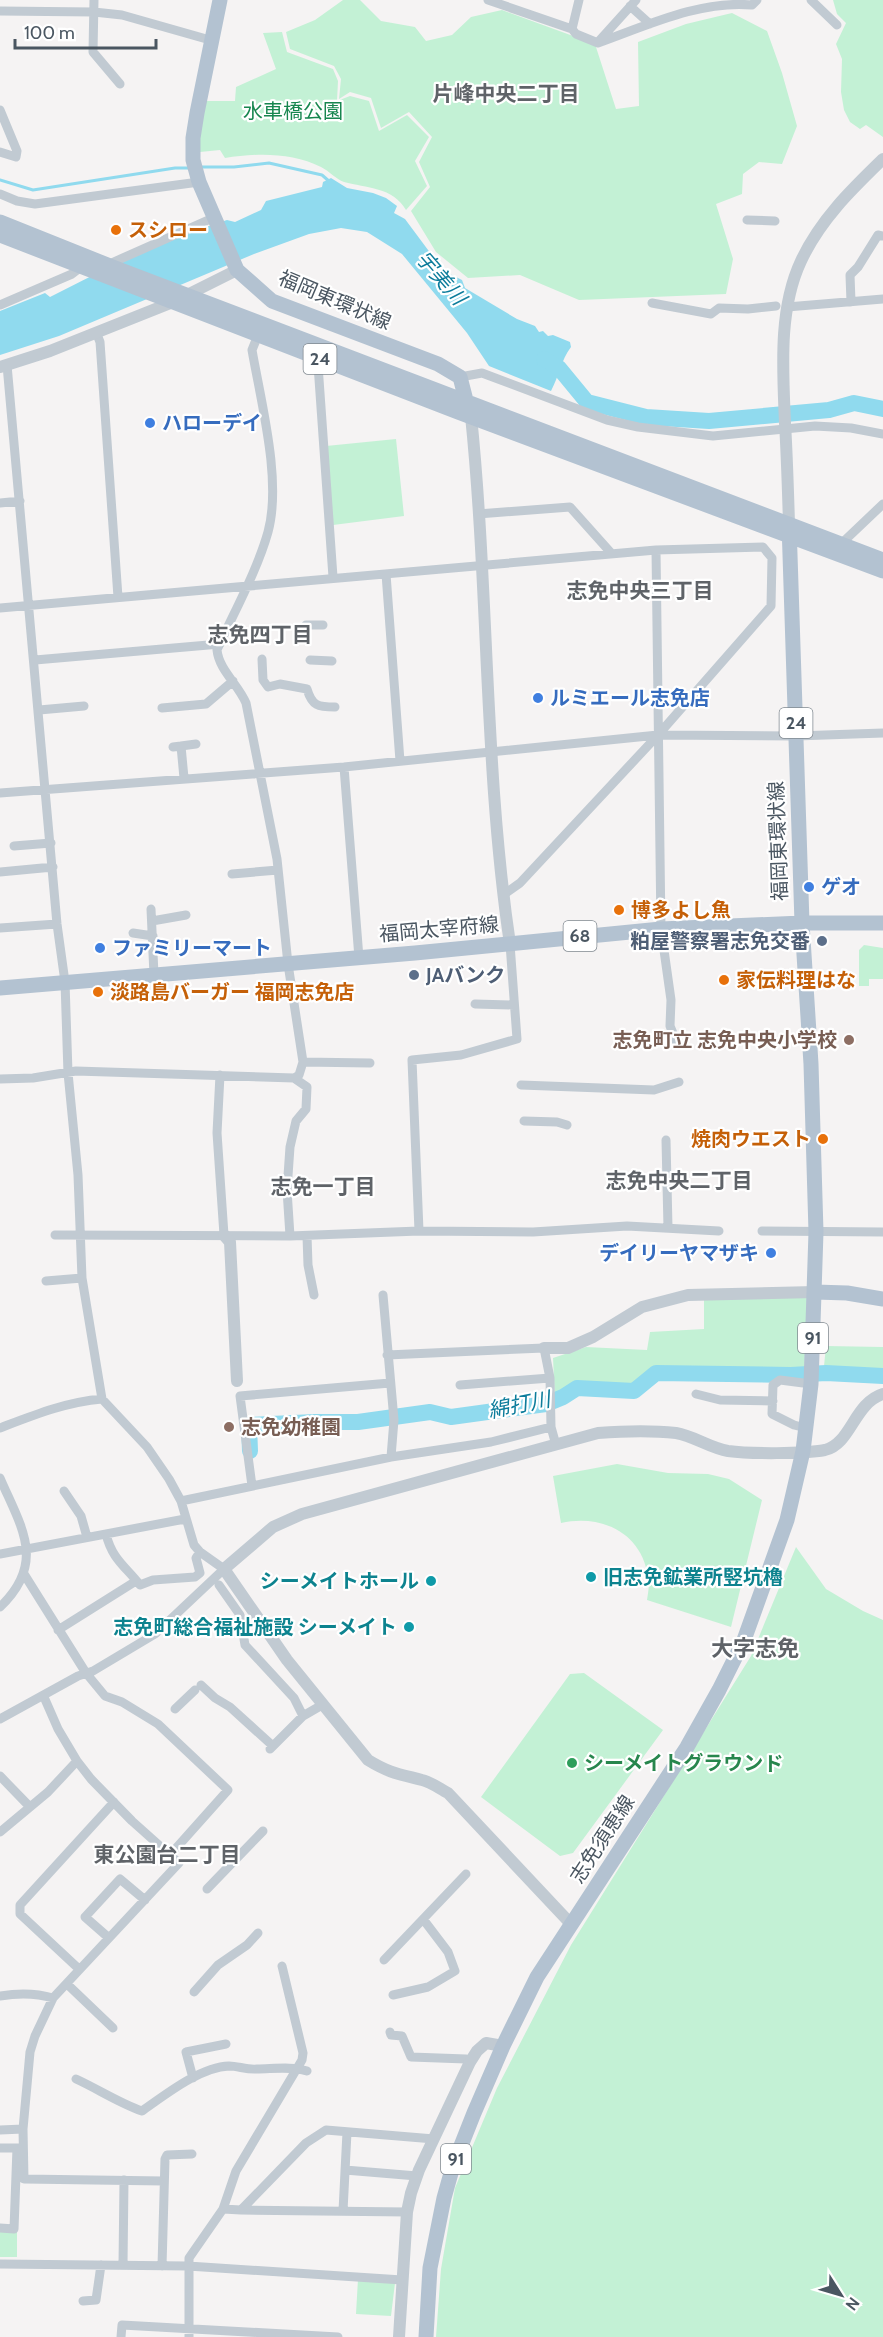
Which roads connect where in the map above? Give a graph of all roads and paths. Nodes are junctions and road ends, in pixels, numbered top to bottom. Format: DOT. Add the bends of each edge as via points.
graph roads {
  1 [pos="46,0"];
  2 [pos="94,0"];
  3 [pos="220,0"];
  4 [pos="488,0"];
  5 [pos="579,0"];
  6 [pos="686,0"];
  7 [pos="810,0"];
  8 [pos="752,2"];
  9 [pos="633,3"];
  10 [pos="695,9"];
  11 [pos="0,11"];
  12 [pos="46,12"];
  13 [pos="94,12"];
  14 [pos="650,24"];
  15 [pos="837,25"];
  16 [pos="572,29"];
  17 [pos="210,40"];
  18 [pos="598,43"];
  19 [pos="120,84"];
  20 [pos="0,110"];
  21 [pos="0,152"];
  22 [pos="883,159"];
  23 [pos="199,179"];
  24 [pos="0,194"];
  25 [pos="216,219"];
  26 [pos="747,220"];
  27 [pos="774,221"];
  28 [pos="0,222"];
  29 [pos="0,235"];
  30 [pos="883,236"];
  31 [pos="81,267"];
  32 [pos="235,267"];
  33 [pos="106,268"];
  34 [pos="179,297"];
  35 [pos="883,299"];
  36 [pos="652,303"];
  37 [pos="851,303"];
  38 [pos="0,305"];
  39 [pos="782,306"];
  40 [pos="96,332"];
  41 [pos="258,335"];
  42 [pos="320,358"];
  43 [pos="3,366"];
  44 [pos="460,377"];
  45 [pos="465,401"];
  46 [pos="471,416"];
  47 [pos="786,430"];
  48 [pos="883,434"];
  49 [pos="20,501"];
  50 [pos="0,503"];
  51 [pos="883,504"];
  52 [pos="478,514"];
  53 [pos="789,530"];
  54 [pos="842,543"];
  55 [pos="656,550"];
  56 [pos="612,554"];
  57 [pos="883,560"];
  58 [pos="482,566"];
  59 [pos="883,571"];
  60 [pos="386,574"];
  61 [pos="333,577"];
  62 [pos="246,585"];
  63 [pos="118,597"];
  64 [pos="30,605"];
  65 [pos="0,608"];
  66 [pos="306,625"];
  67 [pos="323,625"];
  68 [pos="220,644"];
  69 [pos="262,659"];
  70 [pos="35,660"];
  71 [pos="310,660"];
  72 [pos="332,661"];
  73 [pos="232,681"];
  74 [pos="84,706"];
  75 [pos="335,707"];
  76 [pos="162,708"];
  77 [pos="39,710"];
  78 [pos="883,733"];
  79 [pos="658,735"];
  80 [pos="796,736"];
  81 [pos="196,744"];
  82 [pos="491,751"];
  83 [pos="400,761"];
  84 [pos="345,767"];
  85 [pos="260,771"];
  86 [pos="184,778"];
  87 [pos="46,789"];
  88 [pos="0,793"];
  89 [pos="51,843"];
  90 [pos="14,846"];
  91 [pos="53,867"];
  92 [pos="278,870"];
  93 [pos="0,872"];
  94 [pos="232,874"];
  95 [pos="503,895"];
  96 [pos="151,909"];
  97 [pos="186,915"];
  98 [pos="152,921"];
  99 [pos="802,923"];
  100 [pos="883,923"];
  101 [pos="57,924"];
  102 [pos="0,928"];
  103 [pos="661,929"];
  104 [pos="133,933"];
  105 [pos="153,936"];
  106 [pos="510,944"];
  107 [pos="359,958"];
  108 [pos="288,964"];
  109 [pos="154,975"];
  110 [pos="65,982"];
  111 [pos="0,988"];
  112 [pos="475,1004"];
  113 [pos="514,1005"];
  114 [pos="677,1043"];
  115 [pos="303,1062"];
  116 [pos="370,1063"];
  117 [pos="68,1073"];
  118 [pos="220,1075"];
  119 [pos="0,1078"];
  120 [pos="294,1078"];
  121 [pos="679,1082"];
  122 [pos="521,1085"];
  123 [pos="524,1121"];
  124 [pos="567,1125"];
  125 [pos="666,1140"];
  126 [pos="668,1228"];
  127 [pos="719,1231"];
  128 [pos="762,1231"];
  129 [pos="419,1232"];
  130 [pos="816,1232"];
  131 [pos="883,1232"];
  132 [pos="80,1234"];
  133 [pos="55,1235"];
  134 [pos="224,1235"];
  135 [pos="290,1236"];
  136 [pos="307,1236"];
  137 [pos="82,1278"];
  138 [pos="46,1281"];
  139 [pos="815,1292"];
  140 [pos="383,1294"];
  141 [pos="314,1295"];
  142 [pos="883,1299"];
  143 [pos="544,1348"];
  144 [pos="387,1355"];
  145 [pos="550,1378"];
  146 [pos="237,1381"];
  147 [pos="390,1383"];
  148 [pos="811,1383"];
  149 [pos="460,1385"];
  150 [pos="696,1394"];
  151 [pos="883,1394"];
  152 [pos="102,1399"];
  153 [pos="772,1401"];
  154 [pos="0,1428"];
  155 [pos="551,1428"];
  156 [pos="806,1428"];
  157 [pos="556,1445"];
  158 [pos="803,1451"];
  159 [pos="391,1457"];
  160 [pos="0,1478"];
  161 [pos="252,1486"];
  162 [pos="64,1491"];
  163 [pos="181,1501"];
  164 [pos="185,1519"];
  165 [pos="106,1534"];
  166 [pos="87,1537"];
  167 [pos="28,1547"];
  168 [pos="200,1552"];
  169 [pos="0,1554"];
  170 [pos="224,1569"];
  171 [pos="24,1574"];
  172 [pos="136,1581"];
  173 [pos="219,1585"];
  174 [pos="0,1607"];
  175 [pos="58,1630"];
  176 [pos="86,1673"];
  177 [pos="44,1697"];
  178 [pos="322,1705"];
  179 [pos="175,1708"];
  180 [pos="303,1716"];
  181 [pos="1,1717"];
  182 [pos="77,1761"];
  183 [pos="0,1776"];
  184 [pos="114,1802"];
  185 [pos="30,1807"];
  186 [pos="263,1831"];
  187 [pos="0,1832"];
  188 [pos="170,1855"];
  189 [pos="466,1874"];
  190 [pos="207,1889"];
  191 [pos="145,1900"];
  192 [pos="423,1919"];
  193 [pos="571,1924"];
  194 [pos="258,1933"];
  195 [pos="109,1938"];
  196 [pos="384,1960"];
  197 [pos="282,1966"];
  198 [pos="80,1969"];
  199 [pos="67,1984"];
  200 [pos="194,1992"];
  201 [pos="393,1995"];
  202 [pos="0,1996"];
  203 [pos="53,1998"];
  204 [pos="113,2028"];
  205 [pos="390,2032"];
  206 [pos="226,2044"];
  207 [pos="503,2046"];
  208 [pos="470,2062"];
  209 [pos="302,2070"];
  210 [pos="193,2078"];
  211 [pos="76,2079"];
  212 [pos="23,2128"];
  213 [pos="0,2130"];
  214 [pos="347,2132"];
  215 [pos="434,2139"];
  216 [pos="0,2148"];
  217 [pos="20,2148"];
  218 [pos="192,2154"];
  219 [pos="345,2170"];
  220 [pos="417,2176"];
  221 [pos="124,2180"];
  222 [pos="164,2181"];
  223 [pos="223,2209"];
  224 [pos="241,2210"];
  225 [pos="343,2211"];
  226 [pos="407,2212"];
  227 [pos="0,2228"];
  228 [pos="0,2264"];
  229 [pos="101,2265"];
  230 [pos="123,2265"];
  231 [pos="162,2266"];
  232 [pos="188,2266"];
  233 [pos="402,2280"];
  234 [pos="83,2301"];
  235 [pos="189,2333"];
  236 [pos="121,2337"];
  237 [pos="338,2337"];
  238 [pos="399,2337"];
  239 [pos="426,2337"];
  1 -- 12 [label="street"];
  2 -- 13 [label="street"];
  3 -- 17 [label="main road, 福岡東環状線 / 24"];
  4 -- 16 [label="street"];
  5 -- 16 [label="street"];
  6 -- 10 [label="street"];
  7 -- 15 [label="street"];
  8 -- 10 [label="street"];
  9 -- 14 [label="street"];
  9 -- 18 [label="street"];
  10 -- 14 [label="street"];
  11 -- 12 [label="street"];
  12 -- 13 [label="street"];
  13 -- 17 [label="street" via="122,15"];
  13 -- 19 [label="street" via="93,52"];
  14 -- 18 [label="street"];
  16 -- 18 [label="street"];
  17 -- 23 [label="main road, 福岡東環状線 / 24" via="193,138 193,160"];
  20 -- 21 [label="street" via="17,151 16,158"];
  22 -- 39 [label="street" via="848,193 815,234"];
  23 -- 24 [label="street" via="35,204"];
  23 -- 25 [label="main road, 福岡東環状線 / 24"];
  25 -- 32 [label="main road, 福岡東環状線 / 24"];
  25 -- 33 [label="street"];
  26 -- 27 [label="street"];
  28 -- 33 [label="main road, 24"];
  29 -- 31 [label="main road, 24"];
  30 -- 37 [label="street" via="878,235 850,275"];
  31 -- 33 [label="main road, 24"];
  31 -- 38 [label="street"];
  32 -- 34 [label="street"];
  32 -- 44 [label="main road, 福岡東環状線 / 24" via="272,301 438,364"];
  33 -- 34 [label="main road, 24"];
  34 -- 40 [label="street"];
  34 -- 41 [label="main road, 24"];
  34 -- 45 [label="main road, 24"];
  35 -- 37 [label="street"];
  36 -- 39 [label="street" via="711,314 719,308"];
  37 -- 39 [label="street"];
  39 -- 47 [label="street"];
  40 -- 43 [label="street"];
  40 -- 63 [label="street" via="100,342"];
  41 -- 42 [label="main road, 24"];
  41 -- 62 [label="street" via="252,350 272,488 268,531"];
  42 -- 46 [label="main road, 24"];
  42 -- 61 [label="street"];
  43 -- 49 [label="street"];
  44 -- 45 [label="main road"];
  44 -- 47 [label="street" via="482,372 607,420 638,427 713,436"];
  45 -- 46 [label="main road"];
  45 -- 53 [label="main road, 24"];
  46 -- 52 [label="street"];
  46 -- 53 [label="main road, 24"];
  47 -- 48 [label="street" via="815,426"];
  47 -- 53 [label="street"];
  49 -- 50 [label="street"];
  49 -- 64 [label="street"];
  51 -- 54 [label="street"];
  52 -- 56 [label="street" via="570,507"];
  52 -- 58 [label="street"];
  53 -- 54 [label="main road, 24"];
  53 -- 59 [label="main road, 24"];
  53 -- 80 [label="main road, 福岡東環状線 / 24"];
  54 -- 57 [label="main road, 24"];
  55 -- 56 [label="street"];
  55 -- 79 [label="street"];
  55 -- 79 [label="street" via="763,547 772,558 771,606"];
  56 -- 58 [label="street"];
  58 -- 60 [label="street"];
  58 -- 82 [label="street"];
  60 -- 61 [label="street"];
  60 -- 83 [label="street"];
  61 -- 62 [label="street"];
  62 -- 63 [label="street"];
  62 -- 68 [label="street"];
  63 -- 64 [label="street"];
  64 -- 65 [label="street"];
  64 -- 70 [label="street"];
  66 -- 67 [label="street"];
  68 -- 70 [label="street"];
  68 -- 73 [label="street" via="218,658"];
  69 -- 75 [label="street" via="263,680 268,687 280,684 307,689 311,703 317,707"];
  70 -- 77 [label="street"];
  71 -- 72 [label="street"];
  73 -- 76 [label="street" via="206,704"];
  73 -- 85 [label="street" via="246,703"];
  74 -- 77 [label="street"];
  77 -- 87 [label="street"];
  78 -- 80 [label="street"];
  79 -- 80 [label="street"];
  79 -- 82 [label="street"];
  79 -- 95 [label="street" via="519,883"];
  79 -- 103 [label="street"];
  80 -- 99 [label="main road, 福岡東環状線 / 24"];
  81 -- 86 [label="street" via="177,747"];
  82 -- 83 [label="street"];
  82 -- 95 [label="street"];
  83 -- 84 [label="street"];
  84 -- 85 [label="street"];
  84 -- 107 [label="street"];
  85 -- 86 [label="street"];
  85 -- 92 [label="street"];
  86 -- 87 [label="street"];
  87 -- 88 [label="street"];
  87 -- 89 [label="street"];
  89 -- 90 [label="street"];
  89 -- 91 [label="street"];
  91 -- 93 [label="street"];
  91 -- 101 [label="street"];
  92 -- 94 [label="street"];
  92 -- 108 [label="street"];
  95 -- 106 [label="street"];
  96 -- 98 [label="street"];
  97 -- 98 [label="street"];
  98 -- 105 [label="street"];
  99 -- 100 [label="main road, 福岡太宰府線 / 68"];
  99 -- 103 [label="main road, 福岡太宰府線 / 68"];
  99 -- 130 [label="main road, 福岡東環状線 / 24"];
  101 -- 102 [label="street"];
  101 -- 110 [label="street"];
  103 -- 106 [label="main road, 福岡太宰府線 / 68"];
  103 -- 114 [label="street" via="672,1000 670,1026"];
  104 -- 105 [label="street"];
  105 -- 109 [label="street"];
  106 -- 107 [label="main road, 福岡太宰府線 / 68"];
  106 -- 113 [label="street"];
  107 -- 108 [label="main road, 福岡太宰府線 / 68"];
  108 -- 109 [label="main road, 福岡太宰府線 / 68"];
  108 -- 115 [label="street"];
  109 -- 110 [label="main road, 福岡太宰府線 / 68"];
  110 -- 111 [label="main road, 福岡太宰府線 / 68"];
  110 -- 117 [label="street"];
  112 -- 113 [label="street"];
  113 -- 129 [label="street" via="517,1039 461,1054 412,1060"];
  115 -- 116 [label="street"];
  115 -- 120 [label="street"];
  117 -- 118 [label="street"];
  117 -- 119 [label="street"];
  117 -- 132 [label="street"];
  118 -- 120 [label="street"];
  118 -- 134 [label="street" via="218,1133"];
  120 -- 135 [label="street" via="307,1087 306,1109 296,1121 290,1147"];
  121 -- 122 [label="street" via="654,1090"];
  123 -- 124 [label="street"];
  125 -- 126 [label="street"];
  126 -- 127 [label="street"];
  126 -- 129 [label="street"];
  128 -- 130 [label="street"];
  129 -- 136 [label="street"];
  130 -- 131 [label="street"];
  130 -- 139 [label="main road, 福岡東環状線 / 24"];
  132 -- 133 [label="street"];
  132 -- 134 [label="street"];
  132 -- 137 [label="street"];
  134 -- 135 [label="street"];
  134 -- 146 [label="street" via="230,1242"];
  135 -- 136 [label="street"];
  136 -- 141 [label="street"];
  137 -- 138 [label="street"];
  137 -- 152 [label="street"];
  139 -- 142 [label="main road"];
  139 -- 143 [label="street" via="688,1294 642,1307 573,1345"];
  139 -- 148 [label="main road, 志免須恵線 / 91"];
  140 -- 144 [label="street"];
  143 -- 144 [label="street"];
  143 -- 145 [label="street"];
  144 -- 147 [label="street"];
  145 -- 149 [label="street"];
  145 -- 155 [label="street"];
  147 -- 159 [label="street" via="394,1420"];
  147 -- 161 [label="street" via="240,1396"];
  148 -- 153 [label="street" via="780,1380 773,1385"];
  148 -- 156 [label="main road, 志免須恵線 / 91"];
  150 -- 153 [label="street" via="720,1400"];
  151 -- 158 [label="street" via="870,1400 837,1443 827,1449"];
  152 -- 154 [label="street" via="81,1400"];
  152 -- 163 [label="street" via="147,1447"];
  153 -- 156 [label="street" via="772,1414"];
  155 -- 157 [label="street"];
  155 -- 159 [label="street" via="491,1442"];
  156 -- 158 [label="main road, 志免須恵線 / 91"];
  157 -- 158 [label="street" via="598,1433 640,1430 678,1434 727,1450"];
  157 -- 170 [label="street" via="302,1514 273,1527"];
  158 -- 193 [label="main road, 志免須恵線 / 91" via="787,1520 739,1650 687,1747"];
  159 -- 161 [label="street"];
  160 -- 167 [label="street"];
  161 -- 163 [label="street"];
  162 -- 166 [label="street" via="81,1515"];
  163 -- 164 [label="street"];
  164 -- 165 [label="street"];
  164 -- 168 [label="street"];
  165 -- 166 [label="street"];
  165 -- 172 [label="street" via="118,1563"];
  166 -- 167 [label="street"];
  167 -- 169 [label="street"];
  167 -- 171 [label="street"];
  168 -- 170 [label="street"];
  168 -- 172 [label="street" via="196,1558 200,1573 195,1577 153,1580 140,1585"];
  170 -- 176 [label="street" via="155,1634"];
  170 -- 178 [label="street"];
  171 -- 174 [label="street"];
  171 -- 175 [label="street"];
  172 -- 175 [label="street"];
  173 -- 180 [label="street" via="240,1615 243,1647 289,1692"];
  175 -- 176 [label="street"];
  176 -- 177 [label="street"];
  176 -- 188 [label="street" via="105,1696 160,1723 228,1790"];
  177 -- 181 [label="street"];
  177 -- 182 [label="street"];
  178 -- 180 [label="street"];
  178 -- 193 [label="street" via="368,1760 385,1771 424,1780 448,1793"];
  179 -- 180 [label="street" via="198,1688 231,1707 271,1747"];
  182 -- 184 [label="street"];
  182 -- 185 [label="street"];
  183 -- 185 [label="street"];
  184 -- 188 [label="street"];
  184 -- 198 [label="street" via="20,1905 20,1914"];
  185 -- 187 [label="street"];
  186 -- 190 [label="street"];
  188 -- 191 [label="street" via="179,1863"];
  189 -- 192 [label="street"];
  191 -- 195 [label="street"];
  191 -- 195 [label="street" via="120,1879 85,1917"];
  192 -- 196 [label="street"];
  192 -- 201 [label="street" via="448,1952 455,1971 428,1987"];
  193 -- 207 [label="main road, 志免須恵線 / 91" via="537,1977"];
  194 -- 200 [label="street" via="218,1965"];
  195 -- 198 [label="street"];
  197 -- 209 [label="street" via="303,2053"];
  198 -- 199 [label="street"];
  199 -- 203 [label="street"];
  199 -- 204 [label="street"];
  202 -- 203 [label="street"];
  203 -- 212 [label="street" via="30,2052"];
  205 -- 208 [label="street" via="402,2036 411,2056"];
  206 -- 210 [label="street" via="186,2052"];
  207 -- 208 [label="street" via="486,2043"];
  207 -- 239 [label="main road, 志免須恵線 / 91" via="453,2166 444,2198 430,2268"];
  208 -- 215 [label="street"];
  209 -- 210 [label="street" via="227,2066"];
  209 -- 223 [label="street" via="236,2171"];
  210 -- 211 [label="street" via="142,2111"];
  212 -- 213 [label="street"];
  212 -- 217 [label="street"];
  214 -- 215 [label="street"];
  214 -- 219 [label="street"];
  214 -- 224 [label="street" via="326,2130 306,2143"];
  215 -- 220 [label="street"];
  216 -- 217 [label="street"];
  217 -- 221 [label="street" via="24,2179"];
  217 -- 227 [label="street" via="14,2229"];
  218 -- 222 [label="street" via="167,2155"];
  219 -- 220 [label="street"];
  219 -- 225 [label="street"];
  220 -- 226 [label="street"];
  221 -- 222 [label="street"];
  221 -- 230 [label="street"];
  222 -- 231 [label="street"];
  223 -- 224 [label="street"];
  223 -- 232 [label="street" via="196,2245"];
  224 -- 225 [label="street"];
  225 -- 226 [label="street"];
  226 -- 233 [label="street"];
  228 -- 229 [label="street"];
  229 -- 230 [label="street"];
  229 -- 234 [label="street" via="96,2300"];
  230 -- 231 [label="street"];
  231 -- 232 [label="street"];
  232 -- 233 [label="street"];
  232 -- 235 [label="street"];
  233 -- 238 [label="street"];
  235 -- 236 [label="street" via="122,2325"];
  235 -- 237 [label="street"];
}
